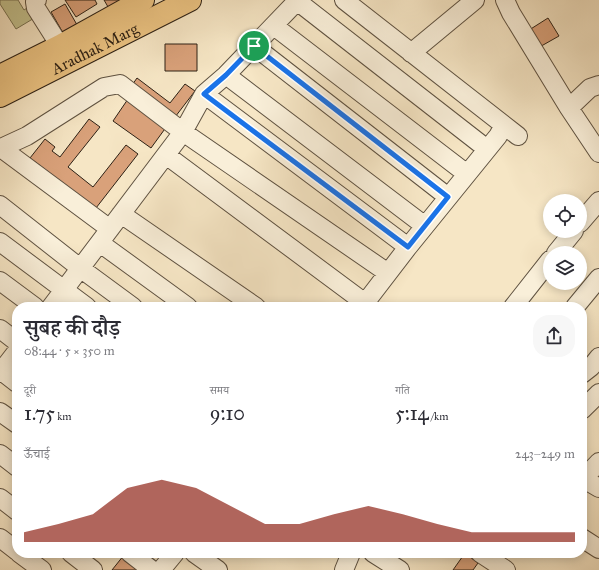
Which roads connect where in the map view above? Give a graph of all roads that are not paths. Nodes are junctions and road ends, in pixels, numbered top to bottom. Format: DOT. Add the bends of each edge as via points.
graph roads {
  1 [pos="37,0"];
  2 [pos="143,0"];
  3 [pos="190,0"];
  4 [pos="344,0"];
  5 [pos="475,0"];
  6 [pos="505,0"];
  7 [pos="298,1"];
  8 [pos="274,26"];
  9 [pos="60,46"];
  10 [pos="254,46"];
  11 [pos="411,53"];
  12 [pos="226,75"];
  13 [pos="0,76"];
  14 [pos="599,85"];
  15 [pos="204,94"];
  16 [pos="0,96"];
  17 [pos="569,108"];
  18 [pos="183,132"];
  19 [pos="1,148"];
  20 [pos="487,149"];
  21 [pos="599,153"];
  22 [pos="166,155"];
  23 [pos="467,174"];
  24 [pos="448,197"];
  25 [pos="599,201"];
  26 [pos="0,205"];
  27 [pos="122,214"];
  28 [pos="587,216"];
  29 [pos="425,226"];
  30 [pos="105,236"];
  31 [pos="568,238"];
  32 [pos="0,242"];
  33 [pos="562,246"];
  34 [pos="408,247"];
  35 [pos="80,268"];
  36 [pos="543,269"];
  37 [pos="388,273"];
  38 [pos="599,278"];
  39 [pos="0,281"];
  40 [pos="64,290"];
  41 [pos="28,302"];
  42 [pos="55,302"];
  43 [pos="80,302"];
  44 [pos="126,302"];
  45 [pos="182,302"];
  46 [pos="249,302"];
  47 [pos="360,302"];
  48 [pos="366,302"];
  49 [pos="517,302"];
  50 [pos="580,302"];
  51 [pos="0,329"];
  52 [pos="12,338"];
  53 [pos="599,357"];
  54 [pos="12,358"];
  55 [pos="587,370"];
  56 [pos="0,372"];
  57 [pos="12,380"];
  58 [pos="599,393"];
  59 [pos="587,405"];
  60 [pos="0,412"];
  61 [pos="12,420"];
  62 [pos="0,454"];
  63 [pos="599,462"];
  64 [pos="12,463"];
  65 [pos="587,473"];
  66 [pos="587,481"];
  67 [pos="599,488"];
  68 [pos="0,498"];
  69 [pos="12,507"];
  70 [pos="0,538"];
  71 [pos="587,541"];
  72 [pos="12,547"];
  73 [pos="599,549"];
  74 [pos="26,558"];
  75 [pos="77,558"];
  76 [pos="136,558"];
  77 [pos="171,558"];
  78 [pos="201,558"];
  79 [pos="349,558"];
  80 [pos="381,558"];
  81 [pos="488,558"];
  82 [pos="42,570"];
  83 [pos="93,570"];
  84 [pos="152,570"];
  85 [pos="161,570"];
  86 [pos="218,570"];
  87 [pos="344,570"];
  88 [pos="400,570"];
  89 [pos="506,570"];
  1 -- 9 [label="street" via="36,8"];
  2 -- 9 [label="main road, Aradhak Marg"];
  3 -- 16 [label="main road, Aradhak Marg"];
  4 -- 11 [label="street"];
  5 -- 11 [label="street"];
  6 -- 17 [label="street"];
  7 -- 8 [label="street"];
  7 -- 20 [label="street"];
  8 -- 10 [label="street"];
  8 -- 23 [label="street"];
  9 -- 13 [label="main road, Aradhak Marg"];
  10 -- 12 [label="street"];
  10 -- 24 [label="street"];
  11 -- 20 [label="street" via="511,130"];
  12 -- 15 [label="street"];
  12 -- 29 [label="street"];
  14 -- 17 [label="street" via="590,88"];
  15 -- 18 [label="street"];
  15 -- 34 [label="street"];
  17 -- 21 [label="street"];
  18 -- 19 [label="street" via="120,84 104,87 27,136"];
  18 -- 22 [label="street"];
  18 -- 37 [label="street"];
  19 -- 30 [label="street"];
  20 -- 23 [label="street"];
  22 -- 27 [label="street"];
  22 -- 47 [label="street"];
  23 -- 24 [label="street"];
  24 -- 29 [label="street"];
  25 -- 28 [label="street"];
  26 -- 35 [label="street"];
  27 -- 30 [label="street"];
  27 -- 46 [label="street"];
  29 -- 34 [label="street"];
  30 -- 35 [label="street"];
  30 -- 45 [label="street"];
  31 -- 33 [label="street"];
  32 -- 40 [label="street"];
  34 -- 37 [label="street"];
  35 -- 40 [label="street"];
  35 -- 44 [label="street"];
  36 -- 49 [label="street"];
  37 -- 48 [label="street"];
  38 -- 50 [label="street"];
  39 -- 41 [label="street"];
  40 -- 42 [label="street"];
  40 -- 43 [label="street"];
  51 -- 52 [label="street"];
  53 -- 55 [label="street"];
  54 -- 56 [label="street"];
  56 -- 57 [label="street"];
  58 -- 59 [label="street"];
  60 -- 61 [label="street"];
  62 -- 64 [label="street"];
  63 -- 65 [label="street"];
  66 -- 67 [label="street"];
  68 -- 69 [label="street"];
  70 -- 72 [label="street"];
  71 -- 73 [label="street"];
  74 -- 82 [label="street"];
  75 -- 83 [label="street"];
  76 -- 84 [label="street"];
  77 -- 85 [label="street"];
  78 -- 86 [label="street"];
  79 -- 87 [label="street"];
  80 -- 88 [label="street"];
  81 -- 89 [label="street"];
}
